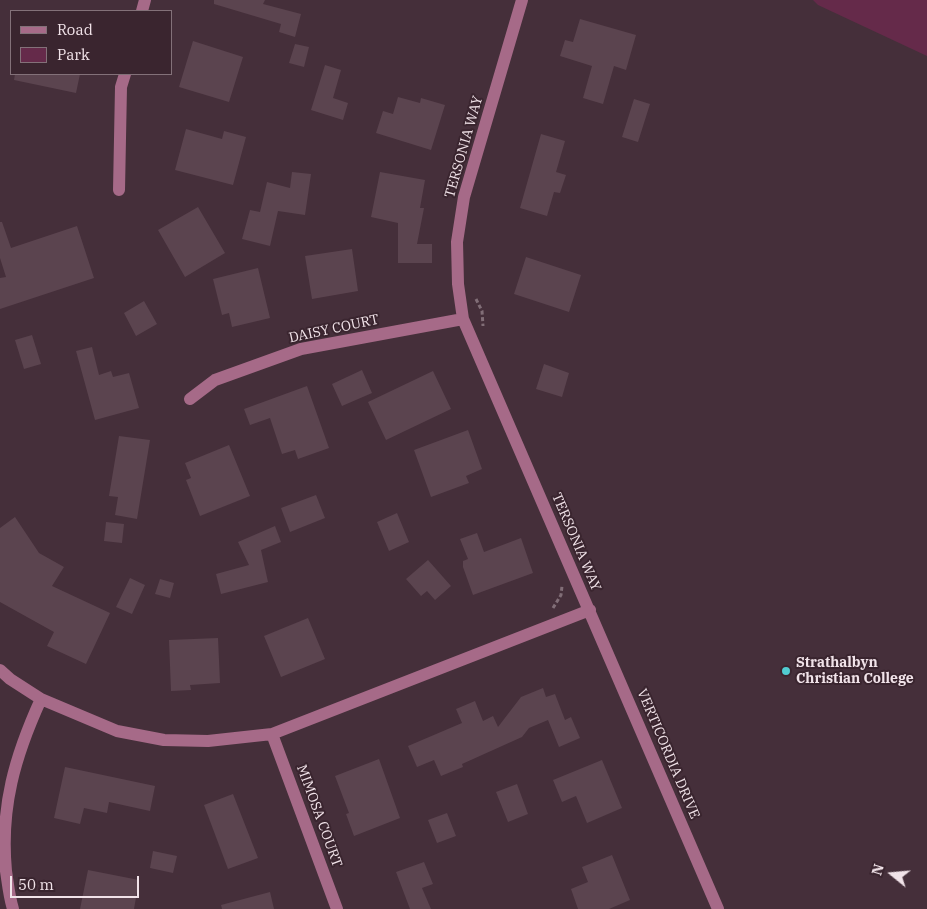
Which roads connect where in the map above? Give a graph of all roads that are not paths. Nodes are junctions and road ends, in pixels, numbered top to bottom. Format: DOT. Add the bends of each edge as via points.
graph roads {
  1 [pos="522,0"];
  2 [pos="125,75"];
  3 [pos="119,190"];
  4 [pos="463,319"];
  5 [pos="190,399"];
  6 [pos="590,610"];
  7 [pos="0,670"];
  8 [pos="41,698"];
  9 [pos="272,734"];
  10 [pos="13,909"];
  11 [pos="337,909"];
  12 [pos="718,909"];
  1 -- 4 [label="street, TERSONIA WAY" via="464,197 457,242"];
  2 -- 3 [label="street" via="121,87"];
  4 -- 5 [label="street, DAISY COURT" via="301,349 215,380"];
  4 -- 6 [label="street, TERSONIA WAY"];
  6 -- 9 [label="street, TERSONIA WAY"];
  6 -- 12 [label="street, VERTICORDIA DRIVE"];
  7 -- 8 [label="street, TERSONIA WAY"];
  8 -- 9 [label="street, TERSONIA WAY" via="117,731 164,740 208,741"];
  8 -- 10 [label="street" via="25,735 8,792 4,844"];
  9 -- 11 [label="street, MIMOSA COURT"];
}
